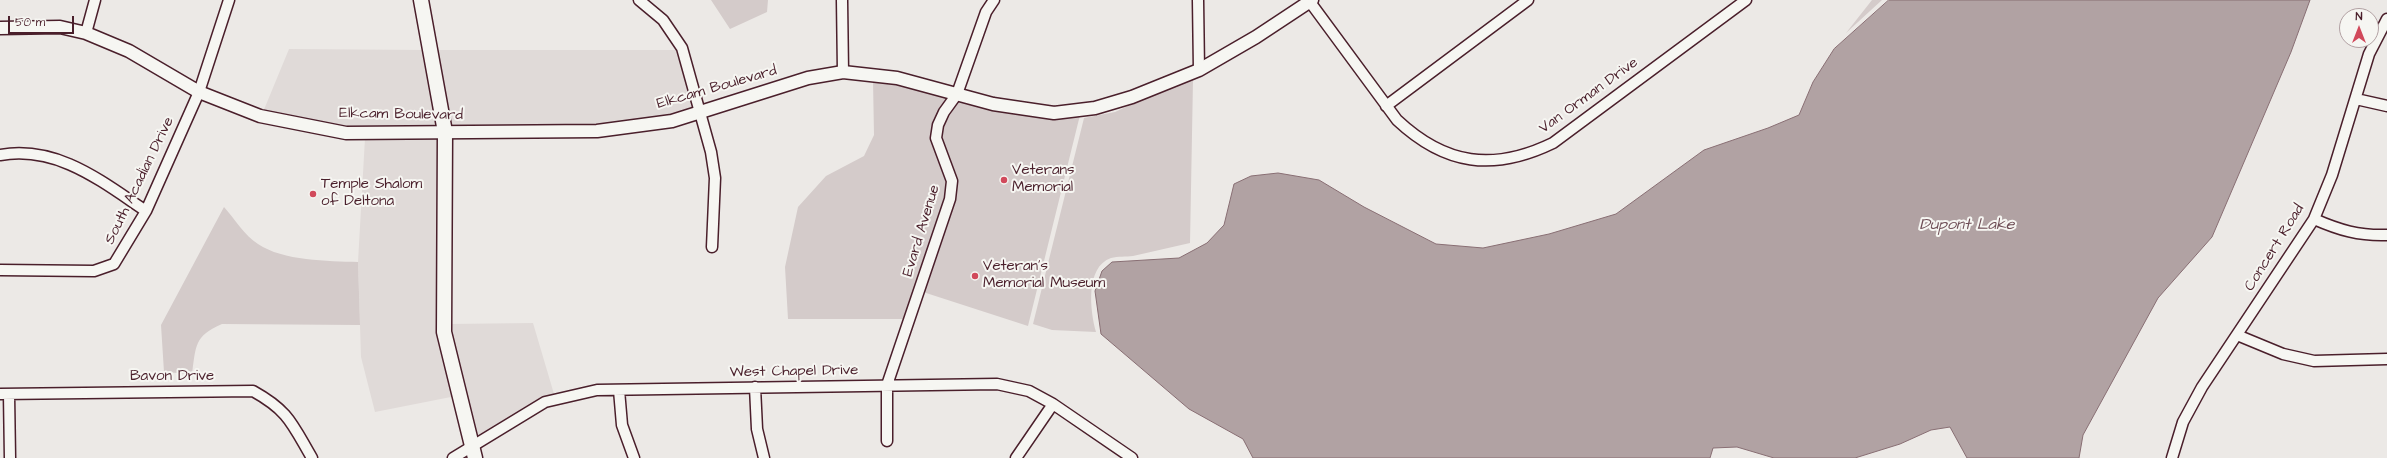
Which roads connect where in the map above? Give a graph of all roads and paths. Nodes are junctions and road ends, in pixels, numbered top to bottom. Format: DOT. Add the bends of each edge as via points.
graph roads {
  1 [pos="95,0"];
  2 [pos="229,0"];
  3 [pos="421,0"];
  4 [pos="639,0"];
  5 [pos="842,0"];
  6 [pos="994,0"];
  7 [pos="1198,0"];
  8 [pos="1528,0"];
  9 [pos="1746,0"];
  10 [pos="1311,1"];
  11 [pos="2387,19"];
  12 [pos="0,28"];
  13 [pos="86,33"];
  14 [pos="1199,70"];
  15 [pos="843,72"];
  16 [pos="199,92"];
  17 [pos="957,94"];
  18 [pos="2356,99"];
  19 [pos="1386,106"];
  20 [pos="2387,106"];
  21 [pos="698,112"];
  22 [pos="445,132"];
  23 [pos="0,155"];
  24 [pos="146,211"];
  25 [pos="2314,219"];
  26 [pos="2387,235"];
  27 [pos="712,247"];
  28 [pos="0,270"];
  29 [pos="2237,335"];
  30 [pos="2387,359"];
  31 [pos="887,385"];
  32 [pos="755,387"];
  33 [pos="619,390"];
  34 [pos="4,394"];
  35 [pos="1053,404"];
  36 [pos="887,441"];
  37 [pos="474,453"];
  38 [pos="10,458"];
  39 [pos="312,458"];
  40 [pos="453,458"];
  41 [pos="634,458"];
  42 [pos="764,458"];
  43 [pos="1016,458"];
  44 [pos="1132,458"];
  45 [pos="2172,458"];
  1 -- 13 [label="street"];
  2 -- 16 [label="street, South Acadian Drive"];
  3 -- 22 [label="main road"];
  4 -- 21 [label="street" via="663,20 682,48"];
  5 -- 15 [label="street"];
  6 -- 17 [label="street, Evard Avenue" via="986,12"];
  7 -- 14 [label="street"];
  8 -- 19 [label="street"];
  9 -- 19 [label="street, Van Orman Drive" via="1553,143 1529,154 1506,160 1479,161 1452,156 1414,136"];
  10 -- 14 [label="street, Elkcam Boulevard"];
  10 -- 19 [label="street, Van Orman Drive"];
  11 -- 18 [label="street, Concert Road" via="2369,54"];
  12 -- 13 [label="street, Elkcam Boulevard" via="60,27"];
  13 -- 16 [label="street, Elkcam Boulevard" via="129,51"];
  14 -- 17 [label="street, Elkcam Boulevard" via="1132,97 1095,108 1054,113 993,104"];
  15 -- 17 [label="street, Elkcam Boulevard" via="897,78"];
  15 -- 21 [label="street, Elkcam Boulevard" via="808,78"];
  16 -- 22 [label="street, Elkcam Boulevard" via="260,116 346,133"];
  16 -- 24 [label="street, South Acadian Drive"];
  17 -- 31 [label="street, Evard Avenue" via="944,112 936,138 952,181 950,199"];
  18 -- 20 [label="street"];
  18 -- 25 [label="street, Concert Road" via="2332,175"];
  21 -- 22 [label="street, Elkcam Boulevard" via="672,121 597,131"];
  21 -- 27 [label="street" via="711,152 715,178"];
  22 -- 37 [label="main road" via="444,332"];
  23 -- 24 [label="street" via="33,154 59,159 81,168"];
  24 -- 28 [label="street, South Acadian Drive" via="114,264 94,271"];
  25 -- 26 [label="street" via="2340,231 2373,236"];
  25 -- 29 [label="street, Concert Road"];
  29 -- 30 [label="street" via="2283,354 2314,361"];
  29 -- 45 [label="street, Concert Road" via="2202,387 2183,422"];
  31 -- 32 [label="street, West Chapel Drive"];
  31 -- 35 [label="street, West Chapel Drive" via="997,384 1029,391"];
  31 -- 36 [label="street, Evard Avenue"];
  32 -- 33 [label="street, West Chapel Drive"];
  32 -- 42 [label="street" via="757,429"];
  33 -- 37 [label="street, West Chapel Drive" via="597,390 545,402"];
  33 -- 41 [label="street" via="622,425"];
  34 -- 38 [label="street"];
  34 -- 39 [label="street, Bavon Drive" via="253,391 274,402 286,413"];
  35 -- 43 [label="street"];
  35 -- 44 [label="street, West Chapel Drive"];
  37 -- 40 [label="street, West Chapel Drive"];
}
